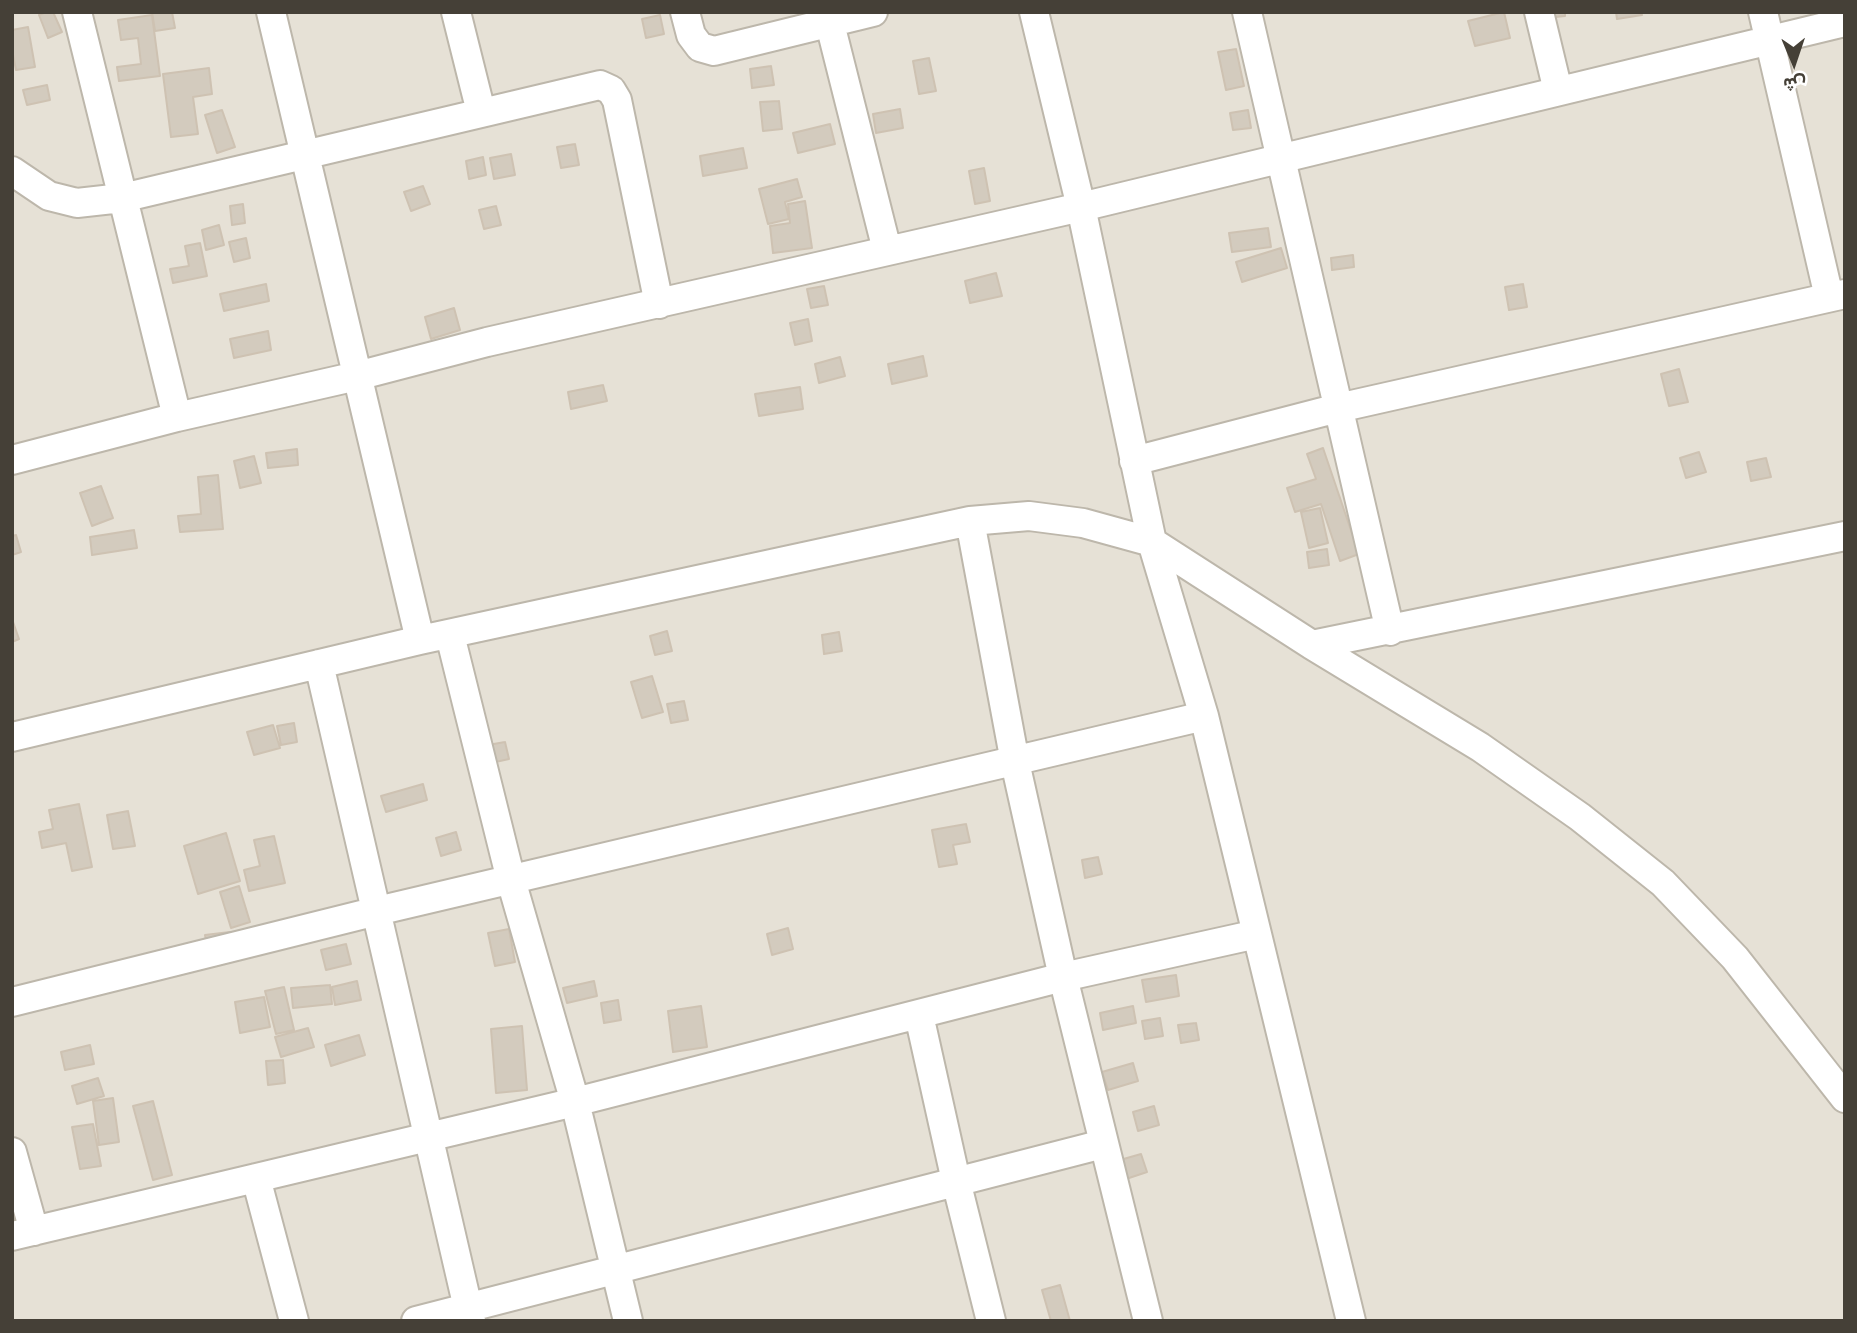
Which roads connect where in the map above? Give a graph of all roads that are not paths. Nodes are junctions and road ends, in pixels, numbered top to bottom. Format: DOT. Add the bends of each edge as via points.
graph roads {
  1 [pos="77,12"];
  2 [pos="271,12"];
  3 [pos="456,12"];
  4 [pos="685,12"];
  5 [pos="873,12"];
  6 [pos="1034,12"];
  7 [pos="1247,12"];
  8 [pos="1539,12"];
  9 [pos="1763,12"];
  10 [pos="828,17"];
  11 [pos="1845,22"];
  12 [pos="1770,40"];
  13 [pos="1558,91"];
  14 [pos="481,112"];
  15 [pos="304,155"];
  16 [pos="1282,158"];
  17 [pos="12,172"];
  18 [pos="122,198"];
  19 [pos="1081,207"];
  20 [pos="887,250"];
  21 [pos="1837,295"];
  22 [pos="659,304"];
  23 [pos="357,376"];
  24 [pos="1338,408"];
  25 [pos="177,416"];
  26 [pos="12,460"];
  27 [pos="1135,461"];
  28 [pos="970,521"];
  29 [pos="1845,536"];
  30 [pos="1152,542"];
  31 [pos="1390,631"];
  32 [pos="450,635"];
  33 [pos="419,640"];
  34 [pos="1312,645"];
  35 [pos="319,664"];
  36 [pos="1204,716"];
  37 [pos="12,737"];
  38 [pos="1016,762"];
  39 [pos="511,880"];
  40 [pos="377,911"];
  41 [pos="1257,934"];
  42 [pos="1063,977"];
  43 [pos="12,1002"];
  44 [pos="919,1015"];
  45 [pos="1845,1098"];
  46 [pos="575,1102"];
  47 [pos="429,1138"];
  48 [pos="1103,1144"];
  49 [pos="12,1152"];
  50 [pos="256,1178"];
  51 [pos="956,1181"];
  52 [pos="23,1233"];
  53 [pos="615,1270"];
  54 [pos="470,1314"];
  55 [pos="294,1321"];
  56 [pos="416,1321"];
  57 [pos="628,1321"];
  58 [pos="991,1321"];
  59 [pos="1148,1321"];
  60 [pos="1351,1321"];
  1 -- 18 [label="street"];
  2 -- 15 [label="street"];
  3 -- 14 [label="street"];
  4 -- 10 [label="street" via="691,36 700,47 715,51"];
  5 -- 10 [label="street"];
  6 -- 19 [label="street"];
  7 -- 16 [label="street"];
  8 -- 13 [label="street"];
  9 -- 12 [label="street"];
  10 -- 20 [label="street"];
  11 -- 12 [label="street"];
  12 -- 13 [label="street"];
  12 -- 21 [label="street"];
  13 -- 16 [label="street"];
  14 -- 15 [label="street"];
  14 -- 22 [label="street" via="600,85 611,90 617,100"];
  15 -- 18 [label="street"];
  15 -- 23 [label="street"];
  16 -- 19 [label="street"];
  16 -- 24 [label="street"];
  17 -- 18 [label="street" via="50,196 77,203"];
  18 -- 25 [label="street"];
  19 -- 20 [label="street"];
  19 -- 27 [label="street"];
  20 -- 22 [label="street"];
  21 -- 24 [label="street"];
  22 -- 23 [label="street"];
  23 -- 25 [label="street"];
  23 -- 33 [label="street"];
  24 -- 27 [label="street"];
  24 -- 31 [label="street"];
  25 -- 26 [label="street"];
  27 -- 30 [label="street"];
  28 -- 30 [label="street" via="1029,516 1083,523"];
  28 -- 32 [label="street"];
  28 -- 38 [label="street"];
  29 -- 31 [label="street"];
  30 -- 34 [label="street"];
  30 -- 36 [label="street"];
  31 -- 34 [label="street"];
  32 -- 33 [label="street"];
  32 -- 39 [label="street"];
  33 -- 35 [label="street"];
  34 -- 45 [label="street" via="1480,747 1663,883 1735,958"];
  35 -- 37 [label="street"];
  35 -- 40 [label="street"];
  36 -- 38 [label="street"];
  36 -- 41 [label="street"];
  38 -- 39 [label="street"];
  38 -- 42 [label="street"];
  39 -- 40 [label="street"];
  39 -- 46 [label="street"];
  40 -- 43 [label="street"];
  40 -- 47 [label="street"];
  41 -- 42 [label="street"];
  41 -- 60 [label="street"];
  42 -- 44 [label="street"];
  42 -- 48 [label="street"];
  44 -- 46 [label="street"];
  44 -- 51 [label="street"];
  46 -- 47 [label="street"];
  46 -- 53 [label="street"];
  47 -- 50 [label="street"];
  47 -- 54 [label="street"];
  48 -- 51 [label="street"];
  48 -- 59 [label="street"];
  49 -- 52 [label="street"];
  50 -- 52 [label="street"];
  50 -- 55 [label="street"];
  51 -- 53 [label="street"];
  51 -- 58 [label="street"];
  53 -- 54 [label="street"];
  53 -- 57 [label="street"];
  54 -- 56 [label="street"];
}
